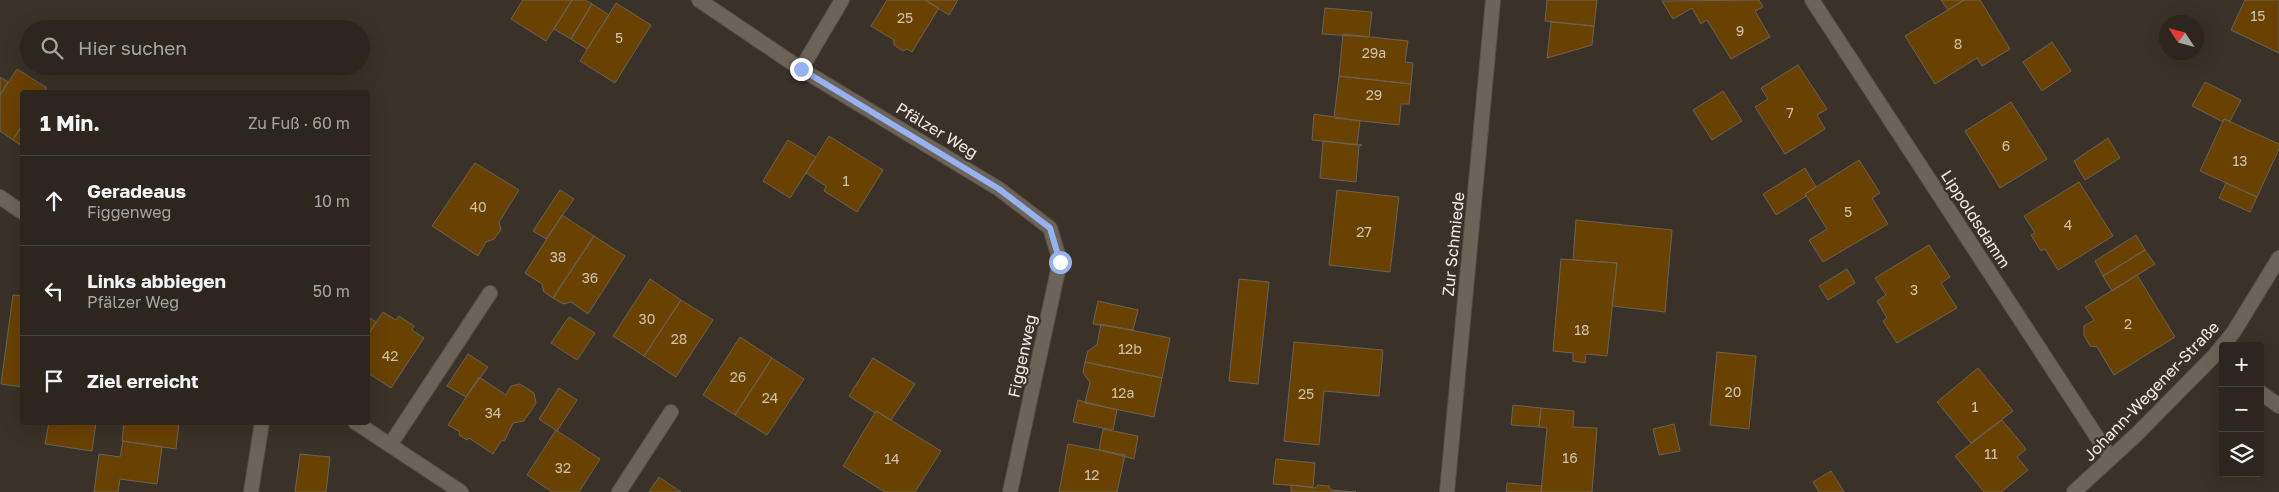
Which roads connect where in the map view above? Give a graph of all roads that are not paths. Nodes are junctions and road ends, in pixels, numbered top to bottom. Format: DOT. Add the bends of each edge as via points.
graph roads {
  1 [pos="699,0"];
  2 [pos="842,0"];
  3 [pos="1493,0"];
  4 [pos="1812,0"];
  5 [pos="801,69"];
  6 [pos="0,198"];
  7 [pos="20,211"];
  8 [pos="1050,228"];
  9 [pos="2279,258"];
  10 [pos="490,293"];
  11 [pos="2218,360"];
  12 [pos="2264,395"];
  13 [pos="2279,406"];
  14 [pos="671,412"];
  15 [pos="262,425"];
  16 [pos="360,425"];
  17 [pos="390,445"];
  18 [pos="2110,456"];
  19 [pos="251,492"];
  20 [pos="461,492"];
  21 [pos="619,492"];
  22 [pos="1010,492"];
  23 [pos="1447,492"];
  24 [pos="2074,492"];
  1 -- 5 [label="street, Pfälzer Weg"];
  2 -- 5 [label="street"];
  3 -- 23 [label="street, Zur Schmiede"];
  4 -- 18 [label="street, Lippoldsdamm"];
  5 -- 8 [label="street, Pfälzer Weg" via="999,189"];
  6 -- 7 [label="street"];
  8 -- 22 [label="street, Figgenweg" via="1060,262"];
  9 -- 11 [label="street, Johann-Wegener-Straße"];
  10 -- 17 [label="street"];
  11 -- 18 [label="street, Johann-Wegener-Straße"];
  12 -- 13 [label="street"];
  14 -- 21 [label="street"];
  15 -- 19 [label="street"];
  16 -- 17 [label="street"];
  17 -- 20 [label="street"];
  18 -- 24 [label="street, Johann-Wegener-Straße"];
}
